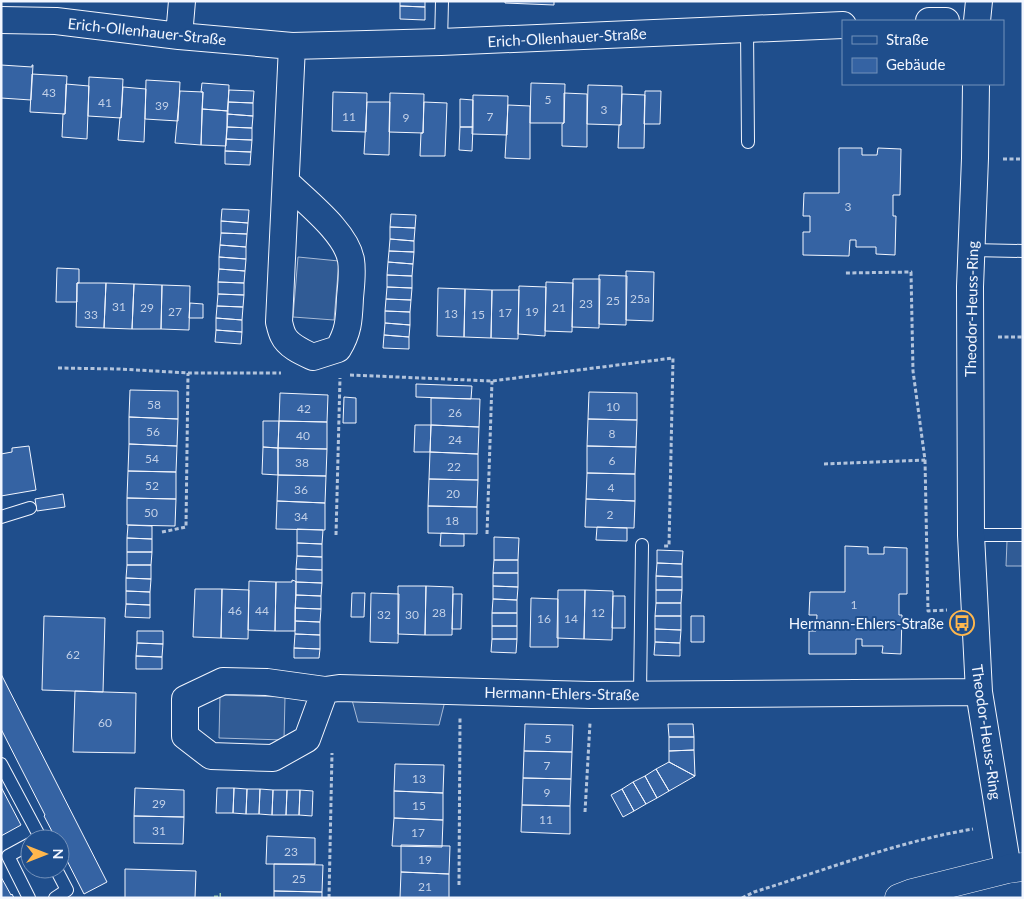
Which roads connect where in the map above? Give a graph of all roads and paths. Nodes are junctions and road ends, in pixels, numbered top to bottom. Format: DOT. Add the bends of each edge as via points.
graph roads {
  1 [pos="182,1"];
  2 [pos="442,1"];
  3 [pos="979,1"];
  4 [pos="1,20"];
  5 [pos="977,20"];
  6 [pos="842,25"];
  7 [pos="747,29"];
  8 [pos="179,36"];
  9 [pos="441,42"];
  10 [pos="292,46"];
  11 [pos="976,85"];
  12 [pos="748,142"];
  13 [pos="286,182"];
  14 [pos="971,250"];
  15 [pos="1023,251"];
  16 [pos="845,273"];
  17 [pos="339,362"];
  18 [pos="58,368"];
  19 [pos="188,373"];
  20 [pos="287,373"];
  21 [pos="492,381"];
  22 [pos="925,460"];
  23 [pos="824,464"];
  24 [pos="30,508"];
  25 [pos="1,516"];
  26 [pos="162,532"];
  27 [pos="487,534"];
  28 [pos="336,535"];
  29 [pos="971,535"];
  30 [pos="1023,535"];
  31 [pos="642,545"];
  32 [pos="975,607"];
  33 [pos="325,690"];
  34 [pos="460,692"];
  35 [pos="978,692"];
  36 [pos="640,694"];
  37 [pos="591,695"];
  38 [pos="311,730"];
  39 [pos="1,764"];
  40 [pos="585,812"];
  41 [pos="1000,824"];
  42 [pos="35,829"];
  43 [pos="20,849"];
  44 [pos="1015,868"];
  45 [pos="61,879"];
  46 [pos="458,885"];
  47 [pos="29,898"];
  48 [pos="55,898"];
  49 [pos="329,898"];
  50 [pos="742,898"];
  51 [pos="899,898"];
  1 -- 8 [label="street"];
  2 -- 9 [label="lane"];
  3 -- 5 [label="street"];
  4 -- 8 [label="street, Erich-Ollenhauer-Straße" via="56,21"];
  6 -- 7 [label="street, Erich-Ollenhauer-Straße"];
  7 -- 9 [label="street, Erich-Ollenhauer-Straße"];
  7 -- 12 [label="lane"];
  8 -- 10 [label="street, Erich-Ollenhauer-Straße"];
  9 -- 10 [label="street, Erich-Ollenhauer-Straße"];
  10 -- 13 [label="street"];
  11 -- 14 [label="street, Theodor-Heuss-Ring"];
  13 -- 17 [label="street" via="337,230 351,260 348,327"];
  13 -- 17 [label="street" via="279,322 283,336 313,357"];
  14 -- 15 [label="lane"];
  14 -- 29 [label="street, Theodor-Heuss-Ring"];
  16 -- 22 [label="path" via="912,272 913,371"];
  17 -- 21 [label="path"];
  17 -- 28 [label="path"];
  18 -- 19 [label="path"];
  19 -- 20 [label="path"];
  19 -- 26 [label="path" via="186,527"];
  21 -- 27 [label="path"];
  21 -- 31 [label="path" via="673,358 669,546"];
  22 -- 23 [label="path"];
  22 -- 32 [label="path" via="928,611"];
  24 -- 25 [label="lane"];
  29 -- 30 [label="lane"];
  29 -- 32 [label="street, Theodor-Heuss-Ring"];
  31 -- 36 [label="lane"];
  32 -- 35 [label="street, Theodor-Heuss-Ring"];
  33 -- 34 [label="street, Hermann-Ehlers-Straße"];
  33 -- 38 [label="street, Hermann-Ehlers-Straße"];
  33 -- 38 [label="street, Hermann-Ehlers-Straße" via="267,682 223,681 186,699 186,736 211,756 273,758 307,739"];
  34 -- 37 [label="street, Hermann-Ehlers-Straße"];
  34 -- 46 [label="path"];
  35 -- 36 [label="street, Hermann-Ehlers-Straße"];
  35 -- 41 [label="street, Theodor-Heuss-Ring"];
  36 -- 37 [label="street, Hermann-Ehlers-Straße"];
  37 -- 40 [label="path"];
  38 -- 49 [label="path" via="332,745"];
  39 -- 42 [label="lane"];
  41 -- 44 [label="street, Theodor-Heuss-Ring"];
  41 -- 50 [label="path" via="950,832 883,851"];
  43 -- 47 [label="lane" via="8,856"];
  44 -- 51 [label="main road"];
  45 -- 48 [label="lane" via="67,890"];
}
